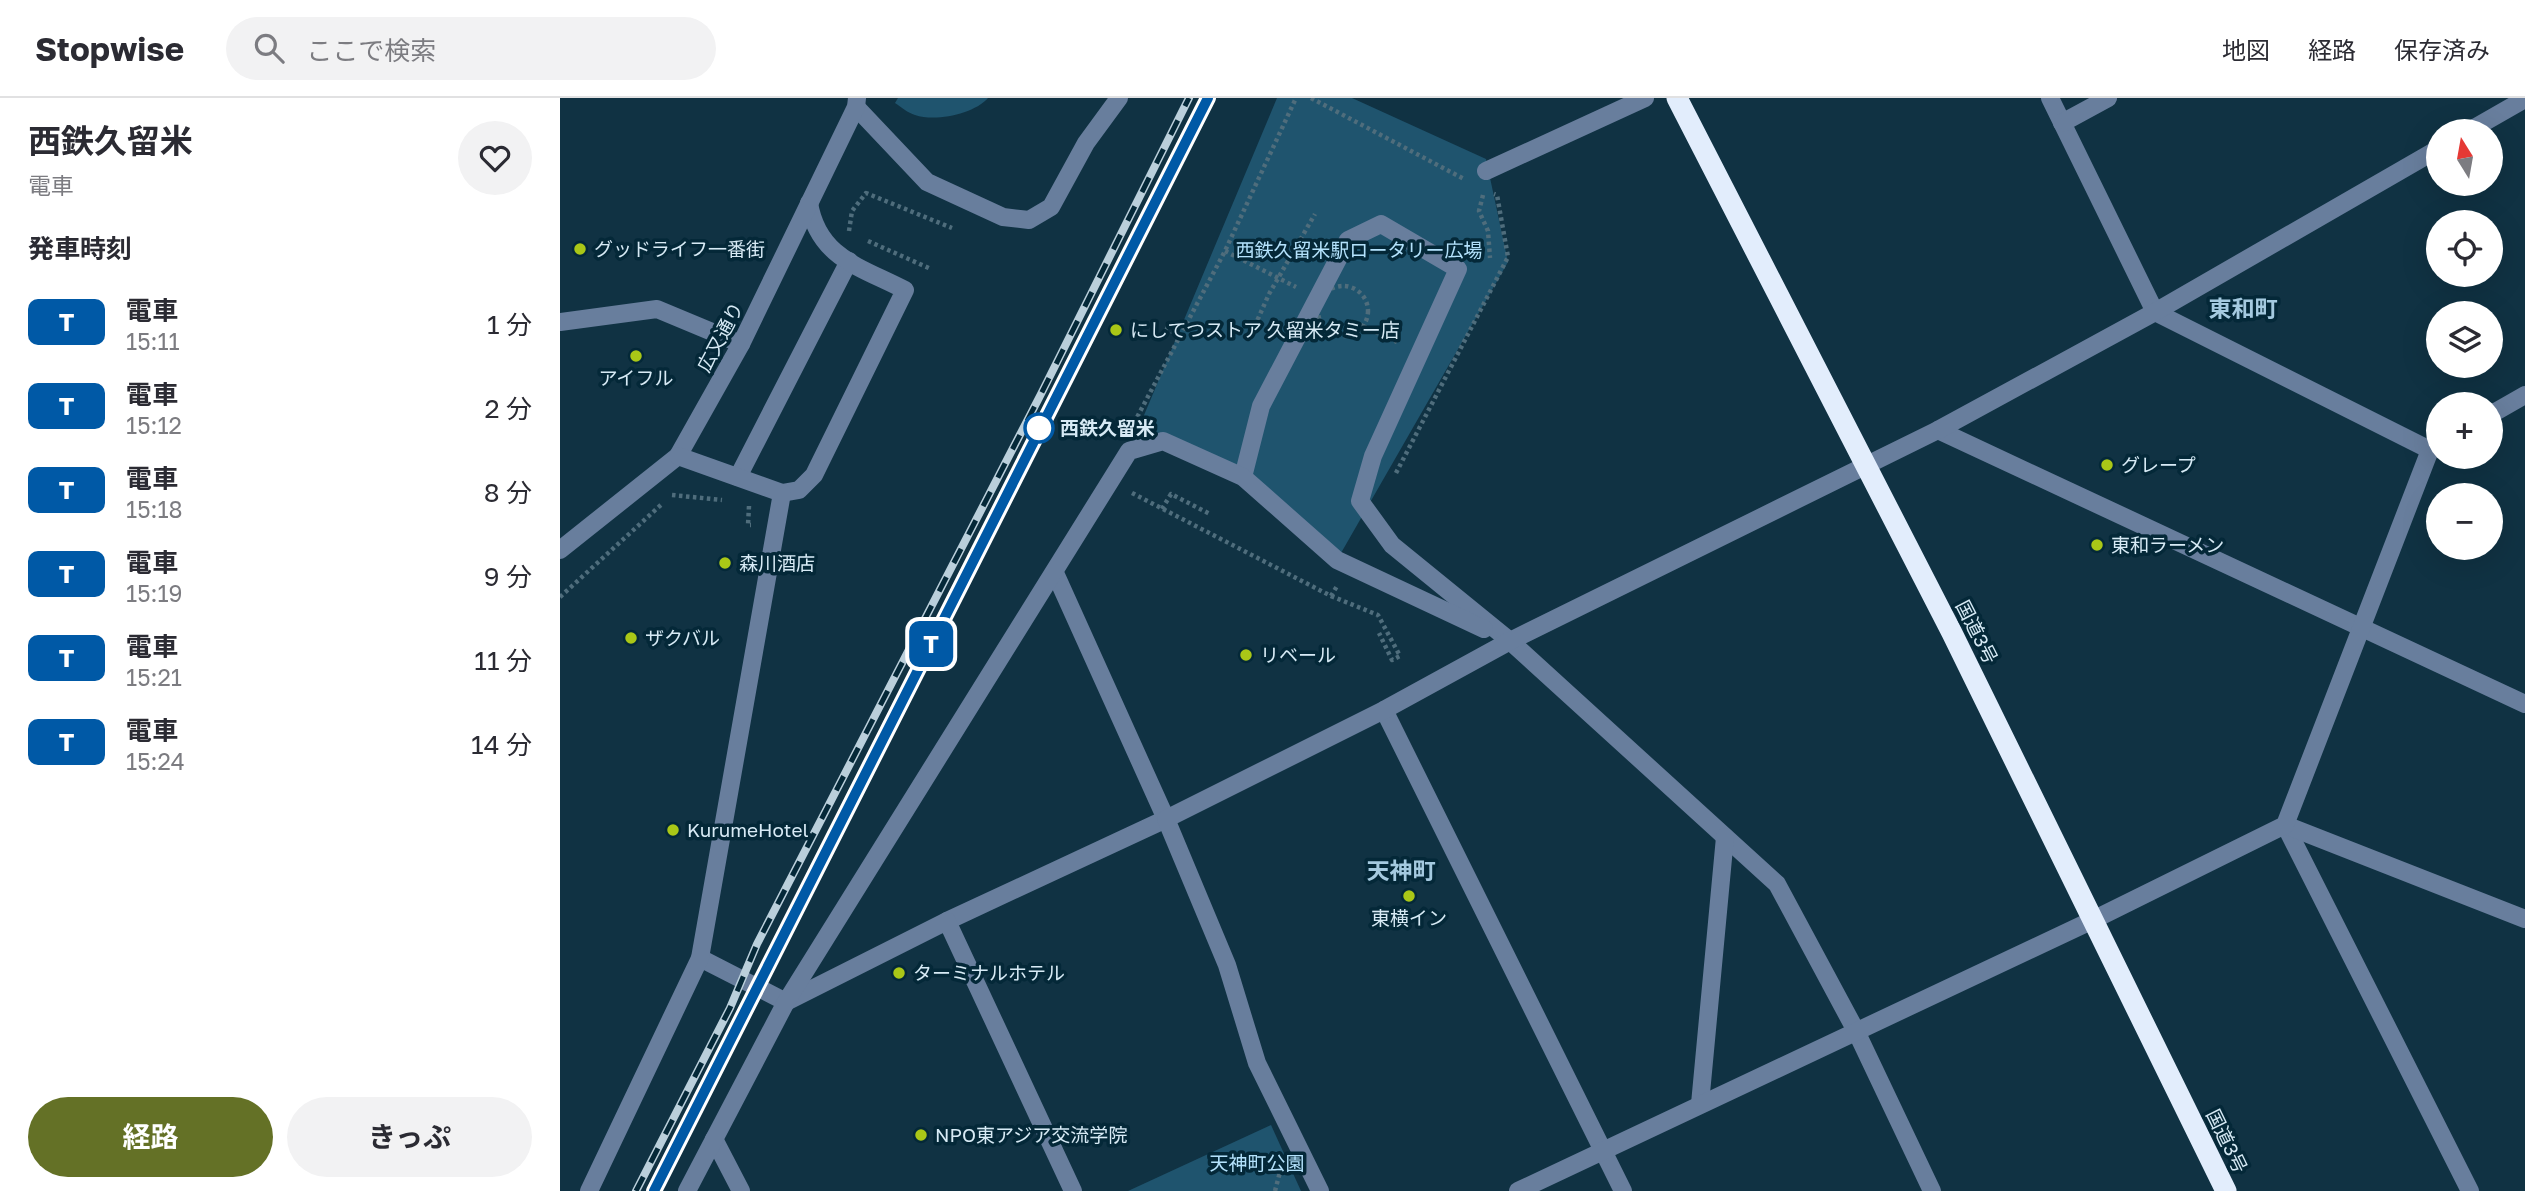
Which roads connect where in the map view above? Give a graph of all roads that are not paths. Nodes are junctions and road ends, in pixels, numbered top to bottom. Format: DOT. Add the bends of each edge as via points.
graph roads {
  1 [pos="1119,98"];
  2 [pos="1645,98"];
  3 [pos="1677,98"];
  4 [pos="2050,98"];
  5 [pos="2108,98"];
  6 [pos="2525,99"];
  7 [pos="856,102"];
  8 [pos="2490,119"];
  9 [pos="2062,123"];
  10 [pos="2426,156"];
  11 [pos="1480,178"];
  12 [pos="810,202"];
  13 [pos="849,261"];
  14 [pos="2155,312"];
  15 [pos="560,322"];
  16 [pos="741,344"];
  17 [pos="2525,395"];
  18 [pos="2503,408"];
  19 [pos="1938,430"];
  20 [pos="2426,443"];
  21 [pos="678,456"];
  22 [pos="1868,467"];
  23 [pos="2426,467"];
  24 [pos="738,477"];
  25 [pos="1243,477"];
  26 [pos="782,493"];
  27 [pos="561,546"];
  28 [pos="1055,573"];
  29 [pos="2362,629"];
  30 [pos="1510,641"];
  31 [pos="2525,704"];
  32 [pos="1384,710"];
  33 [pos="1166,819"];
  34 [pos="2285,825"];
  35 [pos="1725,837"];
  36 [pos="2095,919"];
  37 [pos="2525,919"];
  38 [pos="947,921"];
  39 [pos="700,958"];
  40 [pos="786,1002"];
  41 [pos="1856,1031"];
  42 [pos="1700,1104"];
  43 [pos="714,1139"];
  44 [pos="1602,1149"];
  45 [pos="589,1191"];
  46 [pos="687,1191"];
  47 [pos="741,1191"];
  48 [pos="1073,1191"];
  49 [pos="1320,1191"];
  50 [pos="1518,1191"];
  51 [pos="1623,1191"];
  52 [pos="1932,1191"];
  53 [pos="2227,1191"];
  54 [pos="2470,1191"];
  1 -- 7 [label="street" via="1086,143 1051,207 1029,220 1003,217 927,182"];
  2 -- 11 [label="street"];
  3 -- 22 [label="highway, 国道3号"];
  4 -- 9 [label="street"];
  5 -- 9 [label="street"];
  6 -- 8 [label="street"];
  7 -- 12 [label="street, 広又通り"];
  9 -- 14 [label="street"];
  10 -- 14 [label="street"];
  12 -- 13 [label="street" via="813,225 821,238"];
  12 -- 16 [label="street, 広又通り"];
  13 -- 24 [label="street"];
  13 -- 26 [label="street" via="905,290 814,475 799,489"];
  14 -- 19 [label="street"];
  14 -- 20 [label="street"];
  15 -- 16 [label="street" via="657,309"];
  16 -- 21 [label="street, 広又通り"];
  17 -- 18 [label="street"];
  19 -- 22 [label="street"];
  19 -- 29 [label="street"];
  21 -- 24 [label="street"];
  21 -- 27 [label="street, 広又通り"];
  22 -- 30 [label="street"];
  22 -- 36 [label="highway, 国道3号"];
  23 -- 29 [label="street"];
  24 -- 26 [label="street"];
  25 -- 28 [label="street" via="1163,441 1129,451"];
  25 -- 30 [label="street" via="1337,560"];
  25 -- 30 [label="street" via="1261,406 1348,240 1381,224 1458,269 1373,456 1360,501 1392,545"];
  26 -- 39 [label="street"];
  28 -- 33 [label="street"];
  28 -- 40 [label="street" via="1029,606"];
  29 -- 31 [label="street"];
  29 -- 34 [label="street"];
  30 -- 32 [label="street"];
  30 -- 35 [label="street"];
  32 -- 33 [label="street"];
  32 -- 44 [label="street"];
  33 -- 38 [label="street"];
  33 -- 49 [label="street" via="1227,965 1257,1063"];
  34 -- 36 [label="street"];
  34 -- 37 [label="street"];
  34 -- 54 [label="street"];
  35 -- 41 [label="street" via="1777,884"];
  35 -- 42 [label="street"];
  36 -- 41 [label="street"];
  36 -- 53 [label="highway, 国道3号"];
  38 -- 40 [label="street"];
  38 -- 48 [label="street"];
  39 -- 40 [label="street"];
  39 -- 45 [label="street"];
  40 -- 43 [label="street"];
  41 -- 42 [label="street"];
  41 -- 52 [label="street"];
  42 -- 44 [label="street"];
  43 -- 46 [label="street"];
  43 -- 47 [label="street"];
  44 -- 50 [label="street"];
  44 -- 51 [label="street"];
}
